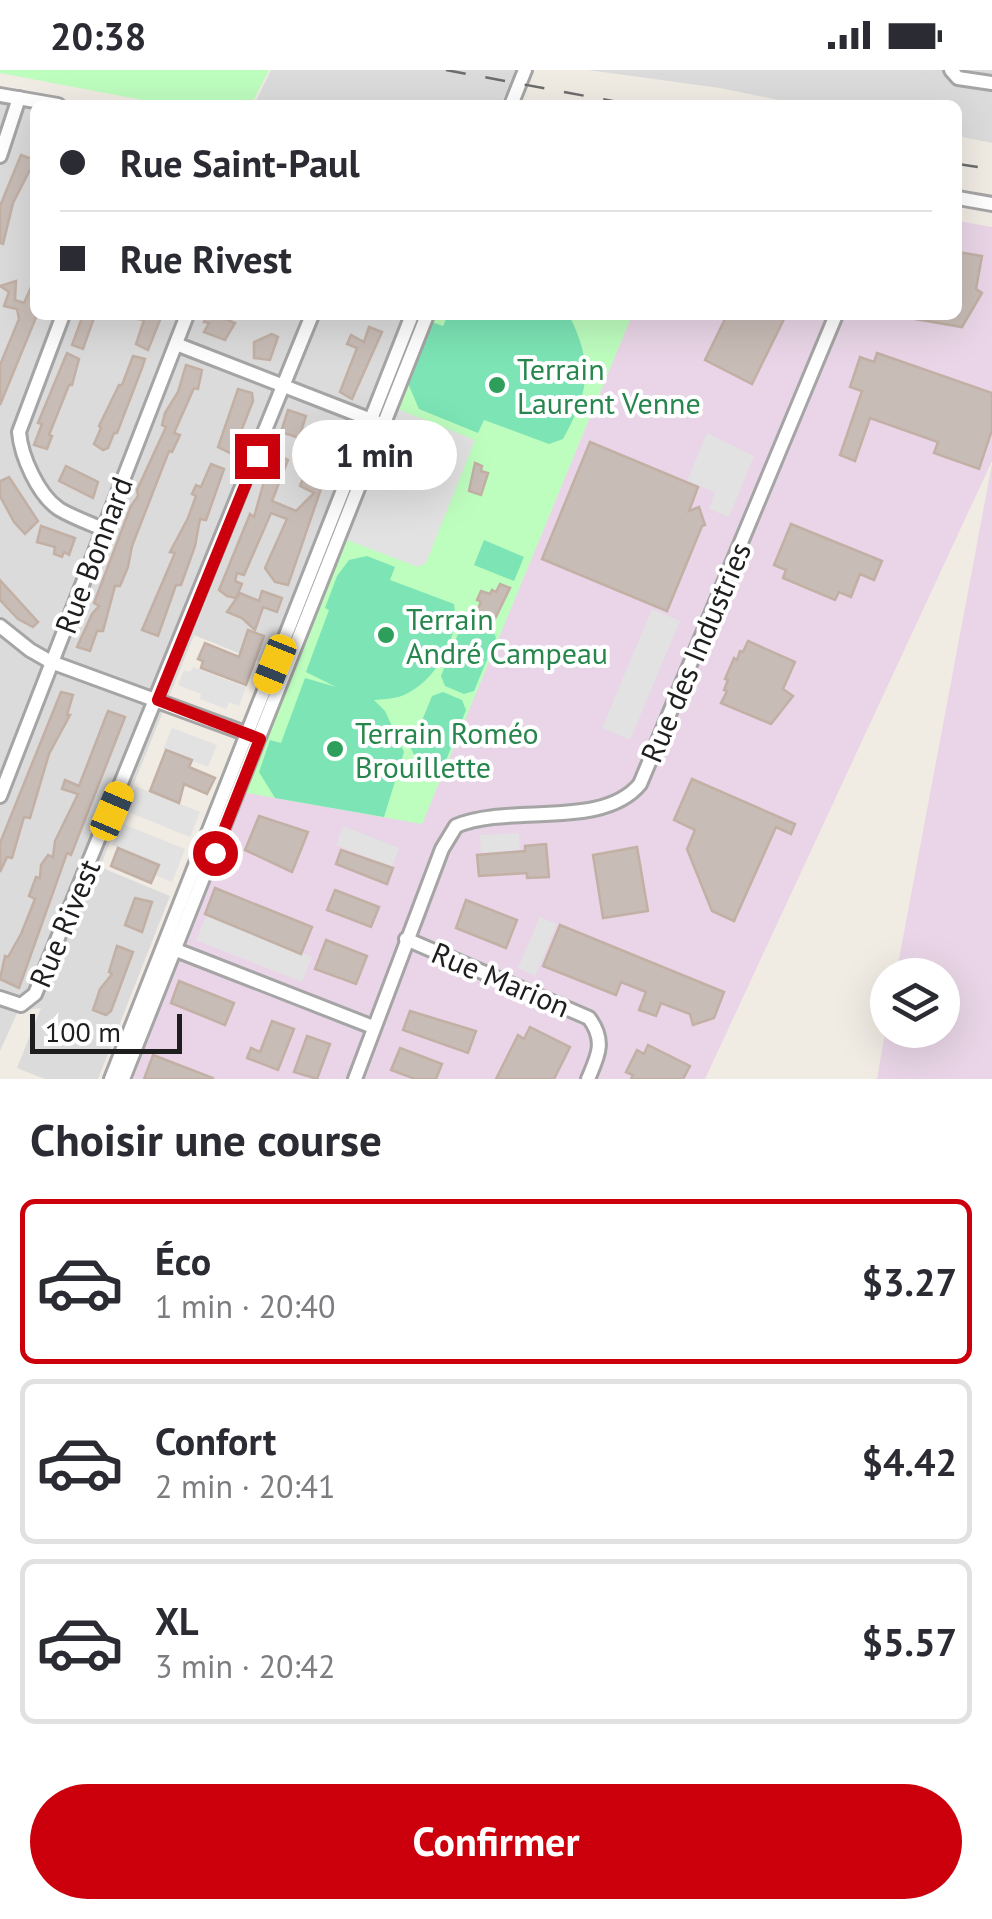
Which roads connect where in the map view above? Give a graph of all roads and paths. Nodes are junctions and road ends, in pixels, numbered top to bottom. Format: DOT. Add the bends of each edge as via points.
graph roads {
  1 [pos="525,70"];
  2 [pos="952,70"];
  3 [pos="992,83"];
  4 [pos="0,95"];
  5 [pos="19,98"];
  6 [pos="30,100"];
  7 [pos="513,100"];
  8 [pos="0,156"];
  9 [pos="962,199"];
  10 [pos="992,204"];
  11 [pos="60,320"];
  12 [pos="186,320"];
  13 [pos="310,320"];
  14 [pos="411,320"];
  15 [pos="424,320"];
  16 [pos="834,320"];
  17 [pos="176,344"];
  18 [pos="405,350"];
  19 [pos="285,387"];
  20 [pos="377,423"];
  21 [pos="103,529"];
  22 [pos="0,626"];
  23 [pos="51,662"];
  24 [pos="158,700"];
  25 [pos="253,737"];
  26 [pos="0,796"];
  27 [pos="406,939"];
  28 [pos="170,948"];
  29 [pos="0,998"];
  30 [pos="373,1027"];
  31 [pos="118,1076"];
  32 [pos="355,1079"];
  33 [pos="588,1079"];
  1 -- 7 [label="street"];
  2 -- 3 [label="street" via="958,78"];
  4 -- 5 [label="street"];
  5 -- 6 [label="street"];
  5 -- 8 [label="street"];
  9 -- 10 [label="street"];
  11 -- 21 [label="street" via="19,440 50,501"];
  12 -- 17 [label="street, Rue Bonnard"];
  13 -- 19 [label="street, Rue Rivest"];
  14 -- 18 [label="street"];
  15 -- 18 [label="street"];
  16 -- 27 [label="street, Rue des Industries" via="640,784 606,808 476,818 456,826"];
  17 -- 19 [label="street"];
  17 -- 21 [label="street, Rue Bonnard"];
  18 -- 20 [label="street"];
  19 -- 20 [label="street"];
  19 -- 24 [label="street, Rue Rivest"];
  20 -- 25 [label="street"];
  21 -- 23 [label="street, Rue Bonnard"];
  22 -- 23 [label="street"];
  23 -- 24 [label="street"];
  23 -- 26 [label="street, Rue Bonnard"];
  24 -- 25 [label="street"];
  24 -- 29 [label="street, Rue Rivest" via="35,994 21,1005"];
  25 -- 28 [label="street"];
  27 -- 30 [label="street"];
  27 -- 33 [label="street, Rue Marion" via="589,1018 600,1046"];
  28 -- 30 [label="street"];
  28 -- 31 [label="street"];
  30 -- 32 [label="street"];
}
